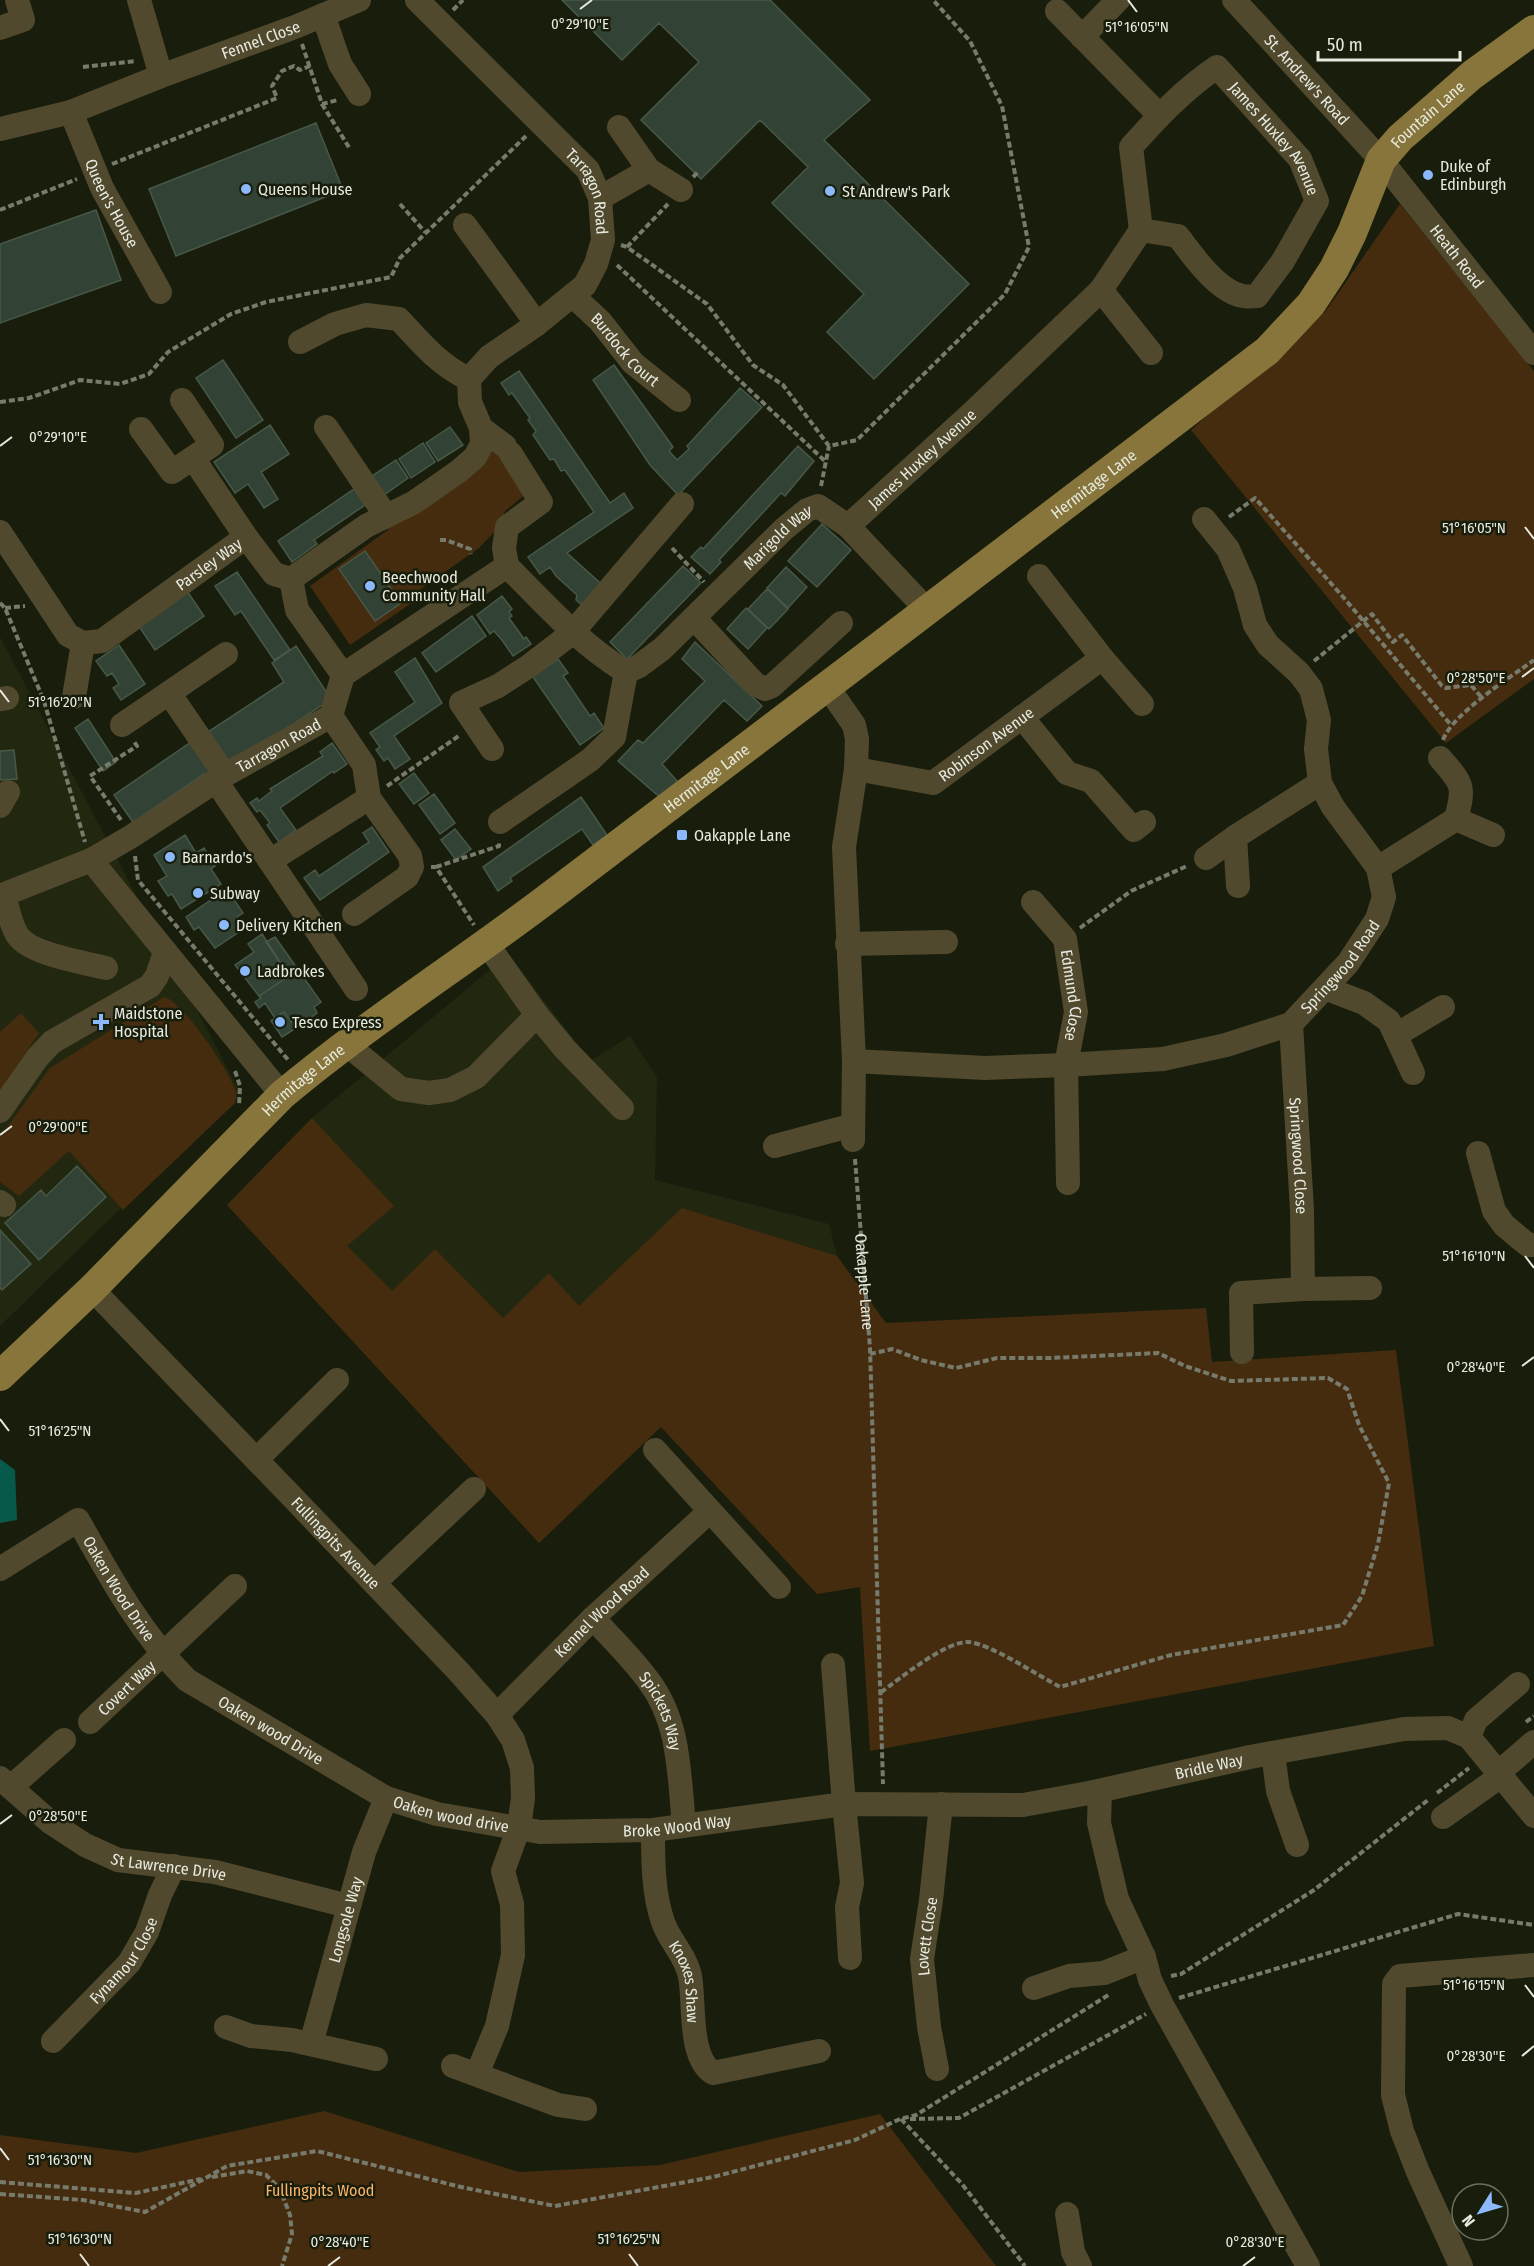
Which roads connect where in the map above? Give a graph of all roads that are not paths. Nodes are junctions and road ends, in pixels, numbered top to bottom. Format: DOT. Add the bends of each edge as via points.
graph roads {
  1 [pos="17,0"];
  2 [pos="139,0"];
  3 [pos="359,0"];
  4 [pos="417,0"];
  5 [pos="1118,0"];
  6 [pos="1234,0"];
  7 [pos="1057,11"];
  8 [pos="323,15"];
  9 [pos="0,28"];
  10 [pos="1534,30"];
  11 [pos="1082,37"];
  12 [pos="162,76"];
  13 [pos="359,94"];
  14 [pos="71,112"];
  15 [pos="1159,115"];
  16 [pos="620,127"];
  17 [pos="0,129"];
  18 [pos="1381,160"];
  19 [pos="650,170"];
  20 [pos="681,190"];
  21 [pos="600,198"];
  22 [pos="465,225"];
  23 [pos="1141,230"];
  24 [pos="1101,290"];
  25 [pos="160,292"];
  26 [pos="573,296"];
  27 [pos="537,324"];
  28 [pos="300,342"];
  29 [pos="1150,353"];
  30 [pos="1534,353"];
  31 [pos="469,379"];
  32 [pos="182,400"];
  33 [pos="679,400"];
  34 [pos="326,427"];
  35 [pos="482,428"];
  36 [pos="141,429"];
  37 [pos="193,458"];
  38 [pos="682,504"];
  39 [pos="386,516"];
  40 [pos="1208,524"];
  41 [pos="848,526"];
  42 [pos="0,532"];
  43 [pos="246,537"];
  44 [pos="8,560"];
  45 [pos="507,566"];
  46 [pos="1039,576"];
  47 [pos="291,579"];
  48 [pos="928,611"];
  49 [pos="694,618"];
  50 [pos="841,622"];
  51 [pos="572,633"];
  52 [pos="83,644"];
  53 [pos="226,654"];
  54 [pos="1102,658"];
  55 [pos="626,672"];
  56 [pos="343,675"];
  57 [pos="827,686"];
  58 [pos="169,693"];
  59 [pos="74,697"];
  60 [pos="1142,704"];
  61 [pos="331,716"];
  62 [pos="1022,717"];
  63 [pos="122,725"];
  64 [pos="492,749"];
  65 [pos="1440,758"];
  66 [pos="856,769"];
  67 [pos="220,778"];
  68 [pos="1320,783"];
  69 [pos="369,798"];
  70 [pos="1456,819"];
  71 [pos="500,822"];
  72 [pos="1144,822"];
  73 [pos="1493,835"];
  74 [pos="1235,837"];
  75 [pos="1206,858"];
  76 [pos="90,860"];
  77 [pos="270,861"];
  78 [pos="1378,868"];
  79 [pos="1238,886"];
  80 [pos="2,896"];
  81 [pos="1033,902"];
  82 [pos="354,914"];
  83 [pos="946,942"];
  84 [pos="488,944"];
  85 [pos="847,944"];
  86 [pos="165,952"];
  87 [pos="106,968"];
  88 [pos="1325,988"];
  89 [pos="356,989"];
  90 [pos="1443,1007"];
  91 [pos="537,1016"];
  92 [pos="1291,1024"];
  93 [pos="1396,1035"];
  94 [pos="346,1044"];
  95 [pos="854,1061"];
  96 [pos="1066,1065"];
  97 [pos="1413,1072"];
  98 [pos="293,1086"];
  99 [pos="622,1108"];
  100 [pos="0,1111"];
  101 [pos="775,1146"];
  102 [pos="1478,1153"];
  103 [pos="1068,1183"];
  104 [pos="1531,1245"];
  105 [pos="1370,1288"];
  106 [pos="92,1289"];
  107 [pos="1303,1289"];
  108 [pos="1242,1352"];
  109 [pos="0,1376"];
  110 [pos="337,1380"];
  111 [pos="655,1450"];
  112 [pos="257,1459"];
  113 [pos="474,1490"];
  114 [pos="710,1511"];
  115 [pos="0,1569"];
  116 [pos="374,1583"];
  117 [pos="235,1586"];
  118 [pos="779,1587"];
  119 [pos="593,1618"];
  120 [pos="162,1656"];
  121 [pos="833,1665"];
  122 [pos="1518,1684"];
  123 [pos="497,1715"];
  124 [pos="90,1722"];
  125 [pos="1530,1733"];
  126 [pos="1468,1737"];
  127 [pos="64,1740"];
  128 [pos="1273,1753"];
  129 [pos="1494,1768"];
  130 [pos="5,1783"];
  131 [pos="1100,1791"];
  132 [pos="386,1798"];
  133 [pos="941,1804"];
  134 [pos="839,1805"];
  135 [pos="1443,1816"];
  136 [pos="1534,1816"];
  137 [pos="684,1825"];
  138 [pos="519,1827"];
  139 [pos="653,1830"];
  140 [pos="1297,1845"];
  141 [pos="174,1866"];
  142 [pos="348,1906"];
  143 [pos="1143,1957"];
  144 [pos="850,1958"];
  145 [pos="1534,1965"];
  146 [pos="1034,1988"];
  147 [pos="226,2027"];
  148 [pos="53,2041"];
  149 [pos="311,2044"];
  150 [pos="819,2051"];
  151 [pos="376,2059"];
  152 [pos="453,2066"];
  153 [pos="937,2069"];
  154 [pos="477,2074"];
  155 [pos="585,2109"];
  156 [pos="1067,2214"];
  157 [pos="1080,2266"];
  158 [pos="1308,2266"];
  159 [pos="1461,2266"];
  1 -- 9 [label="street" via="23,20"];
  2 -- 12 [label="street"];
  3 -- 8 [label="street, Fennel Close"];
  4 -- 21 [label="street, Tarragon Road" via="588,170"];
  5 -- 11 [label="street"];
  6 -- 18 [label="street, St. Andrew's Road"];
  7 -- 11 [label="street"];
  8 -- 12 [label="street, Fennel Close"];
  8 -- 13 [label="street" via="340,64"];
  10 -- 18 [label="main road, Fountain Lane" via="1472,75 1400,138"];
  11 -- 15 [label="street"];
  12 -- 14 [label="street, Fennel Close"];
  14 -- 17 [label="street, Fennel Close"];
  14 -- 25 [label="street, Queen's House" via="102,188"];
  15 -- 23 [label="street, James Huxley Avenue" via="1131,147"];
  15 -- 23 [label="street, James Huxley Avenue" via="1217,67 1300,159 1317,201 1283,261 1257,296 1230,291 1204,270 1178,236"];
  16 -- 19 [label="street"];
  18 -- 30 [label="street, Heath Road"];
  18 -- 48 [label="main road, Hermitage Lane" via="1334,268 1311,304 1267,351"];
  19 -- 20 [label="street"];
  19 -- 21 [label="street"];
  21 -- 26 [label="street, Tarragon Road" via="602,245 597,264"];
  22 -- 27 [label="street"];
  23 -- 24 [label="street, James Huxley Avenue"];
  24 -- 29 [label="street"];
  24 -- 41 [label="street, James Huxley Avenue"];
  26 -- 27 [label="street, Tarragon Road"];
  26 -- 33 [label="street, Burdock Court" via="600,321 633,363"];
  27 -- 31 [label="street, Tarragon Road" via="489,357"];
  28 -- 31 [label="street" via="335,324 366,315 399,319 429,352"];
  31 -- 35 [label="street" via="470,402"];
  32 -- 37 [label="street" via="212,445"];
  34 -- 39 [label="street"];
  35 -- 39 [label="street" via="482,444 475,457 413,504"];
  35 -- 45 [label="street" via="508,450 542,502 507,527"];
  36 -- 37 [label="street" via="172,472"];
  37 -- 43 [label="street"];
  38 -- 51 [label="street"];
  39 -- 47 [label="street"];
  40 -- 68 [label="street, Springwood Road" via="1228,549 1256,625 1268,645 1311,689 1319,720 1316,748"];
  41 -- 48 [label="street, Marigold Way"];
  41 -- 49 [label="street, Marigold Way" via="818,506 807,510"];
  42 -- 44 [label="street"];
  43 -- 47 [label="street, Parsley Way" via="274,574"];
  43 -- 52 [label="street, Parsley Way" via="102,641"];
  44 -- 52 [label="street" via="68,635"];
  45 -- 51 [label="street"];
  45 -- 56 [label="street"];
  46 -- 54 [label="street"];
  47 -- 56 [label="street" via="297,610"];
  48 -- 57 [label="main road, Hermitage Lane"];
  49 -- 50 [label="street" via="755,684 765,689"];
  49 -- 55 [label="street, Marigold Way" via="662,649"];
  51 -- 55 [label="street"];
  51 -- 64 [label="street" via="498,686 460,703"];
  52 -- 59 [label="street"];
  53 -- 58 [label="street"];
  54 -- 60 [label="street"];
  54 -- 62 [label="street, Robinson Avenue"];
  55 -- 71 [label="street" via="614,737 590,760"];
  56 -- 61 [label="street, Tarragon Road"];
  57 -- 66 [label="street" via="854,725"];
  57 -- 84 [label="main road, Hermitage Lane"];
  58 -- 63 [label="street"];
  58 -- 67 [label="street"];
  61 -- 67 [label="street, Tarragon Road"];
  61 -- 69 [label="street" via="364,765"];
  62 -- 66 [label="street, Robinson Avenue" via="933,783"];
  62 -- 72 [label="street" via="1067,773 1092,781 1134,830"];
  65 -- 70 [label="street" via="1458,778 1463,793"];
  66 -- 85 [label="street" via="844,847"];
  67 -- 76 [label="street, Tarragon Road"];
  67 -- 77 [label="street"];
  68 -- 74 [label="street"];
  68 -- 78 [label="street, Springwood Road"];
  69 -- 77 [label="street"];
  69 -- 82 [label="street" via="410,856 424,867"];
  70 -- 73 [label="street"];
  70 -- 78 [label="street"];
  74 -- 75 [label="street"];
  74 -- 79 [label="street"];
  76 -- 80 [label="street, Tarragon Road"];
  76 -- 86 [label="street"];
  77 -- 89 [label="street"];
  78 -- 88 [label="street, Springwood Road" via="1384,897 1377,919 1348,963"];
  80 -- 87 [label="street" via="15,931 26,944"];
  81 -- 96 [label="street, Edmund Close" via="1065,939 1076,1012"];
  83 -- 85 [label="street"];
  84 -- 91 [label="street"];
  84 -- 94 [label="main road, Hermitage Lane"];
  85 -- 95 [label="street"];
  86 -- 98 [label="street"];
  86 -- 100 [label="street" via="150,986 52,1042"];
  88 -- 92 [label="street, Springwood Road"];
  88 -- 93 [label="street" via="1365,1003 1389,1021"];
  90 -- 93 [label="street"];
  91 -- 94 [label="street" via="476,1077 450,1090 429,1093 401,1089"];
  91 -- 99 [label="street"];
  92 -- 96 [label="street, Springwood Road" via="1226,1045 1163,1059"];
  92 -- 107 [label="street, Springwood Close"];
  93 -- 97 [label="street"];
  94 -- 98 [label="main road, Hermitage Lane"];
  95 -- 96 [label="street, Springwood Road" via="985,1068"];
  95 -- 101 [label="street" via="853,1133"];
  96 -- 103 [label="street, Edmund Close"];
  98 -- 106 [label="main road, Hermitage Lane"];
  102 -- 104 [label="street" via="1494,1211 1504,1225"];
  105 -- 107 [label="street"];
  106 -- 109 [label="main road, Hermitage Lane"];
  106 -- 112 [label="street, Fullingpits Avenue"];
  107 -- 108 [label="street" via="1241,1293"];
  110 -- 112 [label="street"];
  111 -- 114 [label="street"];
  112 -- 116 [label="street, Fullingpits Avenue"];
  113 -- 116 [label="street"];
  114 -- 118 [label="street"];
  114 -- 119 [label="street, Kennel Wood Road"];
  115 -- 120 [label="street, Oaken Wood Drive" via="78,1520 122,1598"];
  116 -- 123 [label="street, Fullingpits Avenue"];
  117 -- 120 [label="street, Covert Way"];
  119 -- 123 [label="street, Kennel Wood Road"];
  119 -- 137 [label="street, Spickets Way" via="649,1680 664,1706 674,1733"];
  120 -- 124 [label="street, Covert Way"];
  120 -- 132 [label="street, Oaken wood Drive" via="187,1680"];
  121 -- 134 [label="street"];
  122 -- 126 [label="street" via="1476,1720"];
  123 -- 138 [label="street, Fullingpits Avenue" via="513,1740 522,1768"];
  125 -- 129 [label="street"];
  126 -- 128 [label="street, Bridle Way" via="1448,1728 1404,1729"];
  126 -- 129 [label="street"];
  127 -- 130 [label="street, St Lawrence Drive"];
  128 -- 131 [label="street, Bridle Way"];
  128 -- 140 [label="street" via="1278,1791"];
  129 -- 135 [label="street"];
  129 -- 136 [label="street"];
  130 -- 141 [label="street, St Lawrence Drive" via="50,1822 85,1845 118,1860"];
  131 -- 133 [label="street, Bridle Way" via="1023,1805"];
  131 -- 143 [label="street" via="1099,1823 1117,1899"];
  132 -- 138 [label="street, Oaken wood drive" via="437,1814"];
  132 -- 142 [label="street, Longsole Way"];
  133 -- 134 [label="street, Bridle Way"];
  133 -- 153 [label="street, Lovett Close" via="922,1959"];
  134 -- 137 [label="street, Broke Wood Way"];
  134 -- 144 [label="street" via="852,1883 847,1907"];
  137 -- 139 [label="street, Broke Wood Way"];
  138 -- 139 [label="street, Broke Wood Way" via="540,1832"];
  138 -- 154 [label="street, Fullingpits Avenue" via="503,1871 512,1904 513,1955 497,2026"];
  139 -- 150 [label="street, Knoxes Shaw" via="652,1874 663,1923 683,1954 690,1977 693,2022 706,2068 713,2073"];
  141 -- 142 [label="street, St Lawrence Drive" via="215,1872"];
  141 -- 148 [label="street, Fynamour Close" via="147,1932 129,1963"];
  142 -- 149 [label="street, Longsole Way"];
  143 -- 146 [label="street" via="1104,1973 1069,1976"];
  143 -- 158 [label="street" via="1162,2005"];
  145 -- 159 [label="street" via="1400,1976 1394,1984 1394,2095 1402,2132"];
  147 -- 149 [label="street" via="251,2036"];
  149 -- 151 [label="street"];
  152 -- 154 [label="street"];
  154 -- 155 [label="street" via="558,2105"];
  156 -- 157 [label="street" via="1073,2252"];
}
